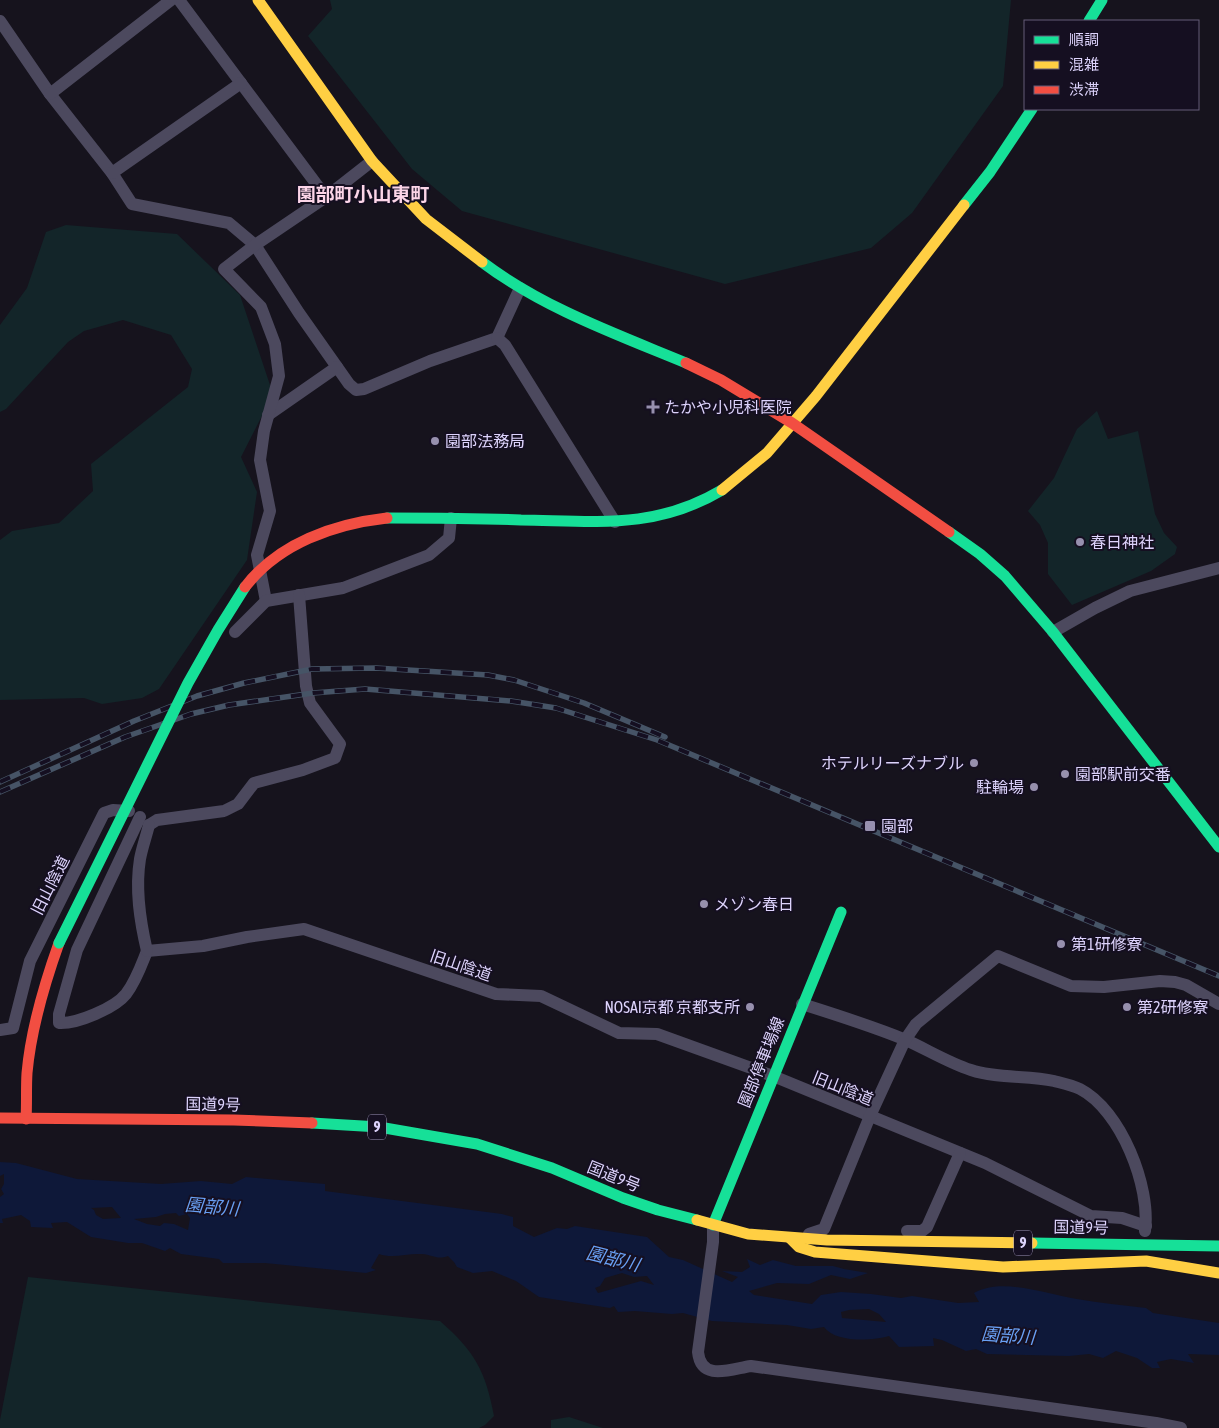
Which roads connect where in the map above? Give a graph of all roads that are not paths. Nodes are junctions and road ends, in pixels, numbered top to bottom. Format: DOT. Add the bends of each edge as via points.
graph roads {
  1 [pos="171,0"];
  2 [pos="179,0"];
  3 [pos="258,0"];
  4 [pos="1102,0"];
  5 [pos="1090,20"];
  6 [pos="0,21"];
  7 [pos="241,83"];
  8 [pos="50,94"];
  9 [pos="1031,110"];
  10 [pos="372,161"];
  11 [pos="112,173"];
  12 [pos="326,197"];
  13 [pos="255,245"];
  14 [pos="520,288"];
  15 [pos="497,338"];
  16 [pos="337,367"];
  17 [pos="268,415"];
  18 [pos="792,423"];
  19 [pos="451,518"];
  20 [pos="615,522"];
  21 [pos="1219,568"];
  22 [pos="299,595"];
  23 [pos="266,601"];
  24 [pos="235,632"];
  25 [pos="1053,632"];
  26 [pos="144,821"];
  27 [pos="1219,846"];
  28 [pos="841,912"];
  29 [pos="147,951"];
  30 [pos="802,1004"];
  31 [pos="1219,1004"];
  32 [pos="0,1030"];
  33 [pos="905,1040"];
  34 [pos="773,1076"];
  35 [pos="870,1116"];
  36 [pos="0,1118"];
  37 [pos="26,1119"];
  38 [pos="960,1153"];
  39 [pos="713,1226"];
  40 [pos="824,1230"];
  41 [pos="790,1238"];
  42 [pos="1219,1246"];
  43 [pos="1219,1273"];
  44 [pos="1181,1428"];
  1 -- 8 [label="street"];
  2 -- 7 [label="street"];
  3 -- 10 [label="main road"];
  4 -- 5 [label="main road"];
  6 -- 8 [label="street"];
  7 -- 11 [label="street"];
  7 -- 12 [label="street"];
  8 -- 11 [label="street"];
  9 -- 18 [label="main road" via="990,172"];
  10 -- 12 [label="street"];
  10 -- 14 [label="main road" via="426,219"];
  11 -- 13 [label="street" via="132,204 229,223"];
  12 -- 13 [label="street"];
  13 -- 16 [label="street"];
  13 -- 17 [label="street" via="224,269 261,307 274,344 279,376"];
  14 -- 15 [label="street"];
  14 -- 18 [label="main road" via="570,314 690,364"];
  15 -- 16 [label="street" via="430,361 364,390 356,390"];
  15 -- 20 [label="street" via="505,345"];
  16 -- 17 [label="street"];
  17 -- 23 [label="street" via="260,460 270,511 257,555"];
  18 -- 20 [label="main road" via="752,467 704,501 658,517"];
  18 -- 25 [label="main road" via="980,554 1005,576"];
  19 -- 20 [label="main road"];
  19 -- 22 [label="street" via="449,538 429,555 343,588"];
  19 -- 37 [label="main road, bridge" via="362,520 314,535 262,568 238,597 199,662 59,943 32,1039"];
  21 -- 25 [label="street" via="1130,592"];
  22 -- 23 [label="street"];
  22 -- 26 [label="street" via="306,686 310,704 340,744 335,758 254,783 238,804 224,811"];
  23 -- 24 [label="street"];
  25 -- 27 [label="main road"];
  26 -- 29 [label="street" via="138,906"];
  26 -- 29 [label="street" via="77,950 59,1023 93,1016 122,999 135,980"];
  26 -- 32 [label="street, 旧山陰道" via="128,810 104,813 30,961 13,1028"];
  28 -- 30 [label="main road, 園部停車場線"];
  29 -- 34 [label="street, 旧山陰道" via="203,946 304,929 496,994 541,996 619,1033 657,1034"];
  30 -- 33 [label="street"];
  30 -- 34 [label="main road, 園部停車場線"];
  31 -- 33 [label="street" via="1175,982 1071,986 998,956 916,1024"];
  33 -- 35 [label="street"];
  33 -- 38 [label="street, 旧山陰道" via="971,1070 1053,1081 1080,1089 1097,1102 1112,1120 1135,1160 1143,1192 1146,1229 1122,1218 1092,1216"];
  34 -- 35 [label="street, 旧山陰道"];
  34 -- 39 [label="main road, 園部停車場線"];
  35 -- 38 [label="street, 旧山陰道"];
  35 -- 40 [label="street"];
  36 -- 37 [label="main road, 国道9号 / 9"];
  37 -- 39 [label="main road, 国道9号 / 9" via="234,1120 379,1127 477,1144 552,1168 640,1204"];
  38 -- 40 [label="street" via="927,1227 922,1231"];
  39 -- 41 [label="main road, 国道9号 / 9" via="748,1234"];
  39 -- 44 [label="street" via="698,1358 708,1370 718,1372 750,1366"];
  40 -- 41 [label="street"];
  41 -- 42 [label="main road, 国道9号 / 9"];
  41 -- 43 [label="main road" via="799,1247 814,1252 1003,1267 1146,1258"];
}
